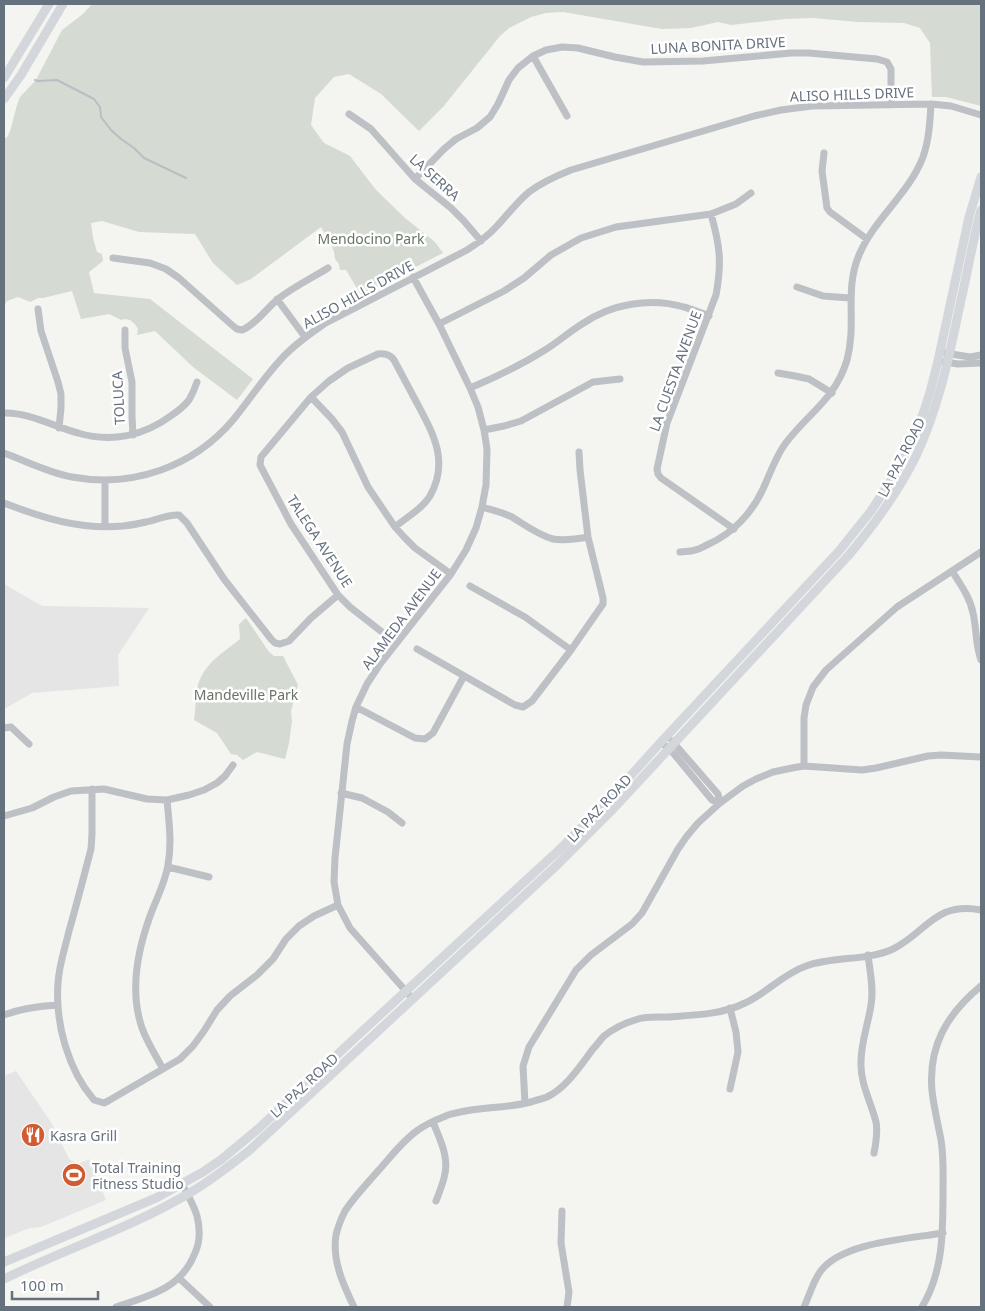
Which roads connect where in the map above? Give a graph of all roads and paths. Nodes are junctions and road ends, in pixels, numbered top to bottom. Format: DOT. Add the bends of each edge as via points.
graph roads {
  1 [pos="49,4"];
  2 [pos="63,4"];
  3 [pos="534,56"];
  4 [pos="4,78"];
  5 [pos="4,99"];
  6 [pos="931,104"];
  7 [pos="891,105"];
  8 [pos="349,114"];
  9 [pos="981,115"];
  10 [pos="567,116"];
  11 [pos="824,153"];
  12 [pos="981,178"];
  13 [pos="415,179"];
  14 [pos="751,193"];
  15 [pos="981,210"];
  16 [pos="711,214"];
  17 [pos="867,240"];
  18 [pos="481,241"];
  19 [pos="113,258"];
  20 [pos="328,268"];
  21 [pos="413,277"];
  22 [pos="797,287"];
  23 [pos="850,298"];
  24 [pos="278,300"];
  25 [pos="38,309"];
  26 [pos="709,316"];
  27 [pos="439,324"];
  28 [pos="125,330"];
  29 [pos="305,337"];
  30 [pos="981,355"];
  31 [pos="939,356"];
  32 [pos="949,358"];
  33 [pos="981,363"];
  34 [pos="778,373"];
  35 [pos="620,379"];
  36 [pos="197,382"];
  37 [pos="470,388"];
  38 [pos="832,393"];
  39 [pos="311,397"];
  40 [pos="4,413"];
  41 [pos="59,428"];
  42 [pos="484,430"];
  43 [pos="133,435"];
  44 [pos="579,452"];
  45 [pos="4,453"];
  46 [pos="105,480"];
  47 [pos="4,504"];
  48 [pos="482,507"];
  49 [pos="105,526"];
  50 [pos="395,527"];
  51 [pos="734,529"];
  52 [pos="588,537"];
  53 [pos="680,552"];
  54 [pos="981,552"];
  55 [pos="952,571"];
  56 [pos="451,574"];
  57 [pos="470,586"];
  58 [pos="338,595"];
  59 [pos="396,643"];
  60 [pos="417,649"];
  61 [pos="571,650"];
  62 [pos="981,660"];
  63 [pos="464,676"];
  64 [pos="356,708"];
  65 [pos="7,728"];
  66 [pos="667,742"];
  67 [pos="29,744"];
  68 [pos="981,757"];
  69 [pos="233,765"];
  70 [pos="804,766"];
  71 [pos="92,789"];
  72 [pos="341,793"];
  73 [pos="167,800"];
  74 [pos="720,803"];
  75 [pos="4,816"];
  76 [pos="402,823"];
  77 [pos="168,867"];
  78 [pos="209,877"];
  79 [pos="338,904"];
  80 [pos="981,910"];
  81 [pos="868,955"];
  82 [pos="981,986"];
  83 [pos="406,991"];
  84 [pos="412,998"];
  85 [pos="58,1005"];
  86 [pos="730,1008"];
  87 [pos="4,1015"];
  88 [pos="163,1069"];
  89 [pos="730,1089"];
  90 [pos="526,1103"];
  91 [pos="432,1122"];
  92 [pos="874,1153"];
  93 [pos="182,1184"];
  94 [pos="187,1194"];
  95 [pos="436,1201"];
  96 [pos="562,1211"];
  97 [pos="943,1234"];
  98 [pos="4,1262"];
  99 [pos="179,1278"];
  100 [pos="4,1279"];
  101 [pos="116,1307"];
  102 [pos="210,1307"];
  103 [pos="354,1307"];
  104 [pos="567,1307"];
  105 [pos="804,1307"];
  106 [pos="922,1307"];
  1 -- 4 [label="main road"];
  2 -- 5 [label="main road"];
  3 -- 7 [label="street, LUNA BONITA DRIVE" via="562,47 643,62 703,61 791,53 878,59 887,62 891,69"];
  3 -- 10 [label="street"];
  3 -- 13 [label="street, LUNA BONITA DRIVE" via="509,80 490,117 456,139"];
  6 -- 7 [label="street, ALISO HILLS DRIVE"];
  6 -- 9 [label="street, ALISO HILLS DRIVE"];
  6 -- 17 [label="street" via="927,141 917,169"];
  7 -- 18 [label="street, ALISO HILLS DRIVE" via="812,106 781,110 571,170 530,191"];
  8 -- 13 [label="street, LA SERRA" via="371,129"];
  11 -- 17 [label="street" via="822,171 827,208"];
  12 -- 31 [label="main road, LA PAZ ROAD" via="968,217"];
  13 -- 18 [label="street, LA SERRA" via="451,208"];
  14 -- 16 [label="street" via="736,204"];
  15 -- 32 [label="main road, LA PAZ ROAD"];
  16 -- 26 [label="street, LA CUESTA AVENUE" via="718,240 720,276"];
  16 -- 27 [label="street" via="616,227 581,238 551,255 504,291"];
  17 -- 23 [label="street" via="855,265"];
  18 -- 21 [label="street, ALISO HILLS DRIVE"];
  19 -- 24 [label="street" via="150,263 166,269 242,330"];
  20 -- 24 [label="street"];
  21 -- 27 [label="street, ALAMEDA AVENUE"];
  21 -- 29 [label="street, ALISO HILLS DRIVE"];
  22 -- 23 [label="street" via="823,296"];
  23 -- 38 [label="street" via="851,343"];
  24 -- 29 [label="street"];
  25 -- 41 [label="street" via="41,331 61,394"];
  26 -- 37 [label="street" via="683,306 655,302 627,305 583,323 516,367"];
  26 -- 51 [label="street, LA CUESTA AVENUE" via="667,423 657,468 662,478"];
  27 -- 37 [label="street, ALAMEDA AVENUE"];
  28 -- 43 [label="street, TOLUCA" via="132,382"];
  29 -- 46 [label="street, ALISO HILLS DRIVE" via="270,372 217,437 198,452 154,473"];
  30 -- 32 [label="street"];
  31 -- 32 [label="street"];
  31 -- 66 [label="main road, LA PAZ ROAD" via="928,399 914,434 894,476 871,511 840,551"];
  32 -- 33 [label="street" via="970,364"];
  32 -- 66 [label="main road, LA PAZ ROAD" via="922,442 879,518 848,556"];
  34 -- 38 [label="street" via="809,379"];
  35 -- 42 [label="street" via="593,382 521,421"];
  36 -- 43 [label="street" via="189,400 165,421"];
  37 -- 42 [label="street, ALAMEDA AVENUE"];
  38 -- 51 [label="street" via="784,445 753,507"];
  39 -- 50 [label="street" via="342,432 368,487"];
  39 -- 50 [label="street" via="348,368 378,354 387,354 394,360 431,430 439,463 430,496 418,510"];
  39 -- 58 [label="street, TALEGA AVENUE" via="260,461 291,524"];
  40 -- 41 [label="street" via="19,414"];
  41 -- 43 [label="street" via="99,438"];
  42 -- 48 [label="street, ALAMEDA AVENUE" via="487,467"];
  44 -- 52 [label="street"];
  45 -- 46 [label="street, ALISO HILLS DRIVE" via="70,477"];
  46 -- 49 [label="street"];
  47 -- 49 [label="street" via="58,522"];
  48 -- 52 [label="street" via="499,511 553,539"];
  48 -- 56 [label="street, ALAMEDA AVENUE" via="466,550"];
  49 -- 58 [label="street" via="123,526 179,515 275,643 289,641"];
  50 -- 56 [label="street" via="415,548"];
  51 -- 53 [label="street" via="695,550"];
  52 -- 61 [label="street" via="603,604"];
  54 -- 55 [label="street"];
  55 -- 62 [label="street" via="971,605"];
  55 -- 70 [label="street" via="898,607 818,679 806,705"];
  56 -- 59 [label="street, ALAMEDA AVENUE"];
  57 -- 61 [label="street" via="525,616"];
  58 -- 59 [label="street, TALEGA AVENUE"];
  59 -- 64 [label="street, ALAMEDA AVENUE" via="367,684"];
  60 -- 63 [label="street"];
  61 -- 63 [label="street" via="532,701 523,707"];
  63 -- 64 [label="street" via="433,733 425,739 415,738"];
  64 -- 72 [label="street, ALAMEDA AVENUE" via="347,744"];
  65 -- 67 [label="street"];
  66 -- 74 [label="street" via="712,800"];
  66 -- 83 [label="main road, LA PAZ ROAD" via="560,849"];
  66 -- 84 [label="main road, LA PAZ ROAD" via="614,808 555,867"];
  68 -- 70 [label="street" via="928,756 862,770"];
  69 -- 73 [label="street" via="225,776 204,790"];
  70 -- 74 [label="street" via="756,779"];
  71 -- 73 [label="street"];
  71 -- 75 [label="street" via="71,791"];
  71 -- 85 [label="street" via="91,849 61,962"];
  72 -- 76 [label="street" via="362,798"];
  72 -- 79 [label="street, ALAMEDA AVENUE" via="334,874"];
  73 -- 77 [label="street"];
  74 -- 90 [label="street" via="687,836 642,913 576,970 529,1047 523,1066"];
  77 -- 78 [label="street"];
  77 -- 88 [label="street" via="146,927 136,976 142,1030"];
  79 -- 83 [label="street, ALAMEDA AVENUE" via="350,928"];
  79 -- 88 [label="street" via="299,926 257,976 217,1010 193,1046"];
  80 -- 81 [label="street" via="963,908 947,911 894,949"];
  81 -- 86 [label="street" via="805,966"];
  81 -- 92 [label="street" via="873,992 860,1063 876,1122"];
  82 -- 97 [label="street" via="945,1025 933,1064 932,1090 943,1158"];
  83 -- 84 [label="street, ALAMEDA AVENUE"];
  83 -- 93 [label="main road, LA PAZ ROAD" via="258,1129 222,1159"];
  84 -- 94 [label="main road, LA PAZ ROAD" via="251,1149"];
  85 -- 87 [label="street"];
  85 -- 88 [label="street" via="69,1056 94,1100 104,1103"];
  86 -- 89 [label="street" via="738,1052"];
  86 -- 90 [label="street" via="700,1015 640,1018 620,1025 603,1037 564,1086 546,1098"];
  90 -- 91 [label="street" via="469,1110"];
  91 -- 95 [label="street" via="446,1162"];
  91 -- 103 [label="street" via="404,1141 354,1198 339,1222 336,1261"];
  93 -- 94 [label="street"];
  93 -- 98 [label="main road, LA PAZ ROAD"];
  94 -- 99 [label="street" via="196,1214 199,1238 192,1261"];
  94 -- 100 [label="main road, LA PAZ ROAD"];
  96 -- 104 [label="street" via="561,1243 569,1292"];
  97 -- 105 [label="street" via="854,1249 839,1256 820,1272"];
  97 -- 106 [label="street" via="936,1278"];
  99 -- 101 [label="street" via="156,1294"];
  99 -- 102 [label="street"];
}
